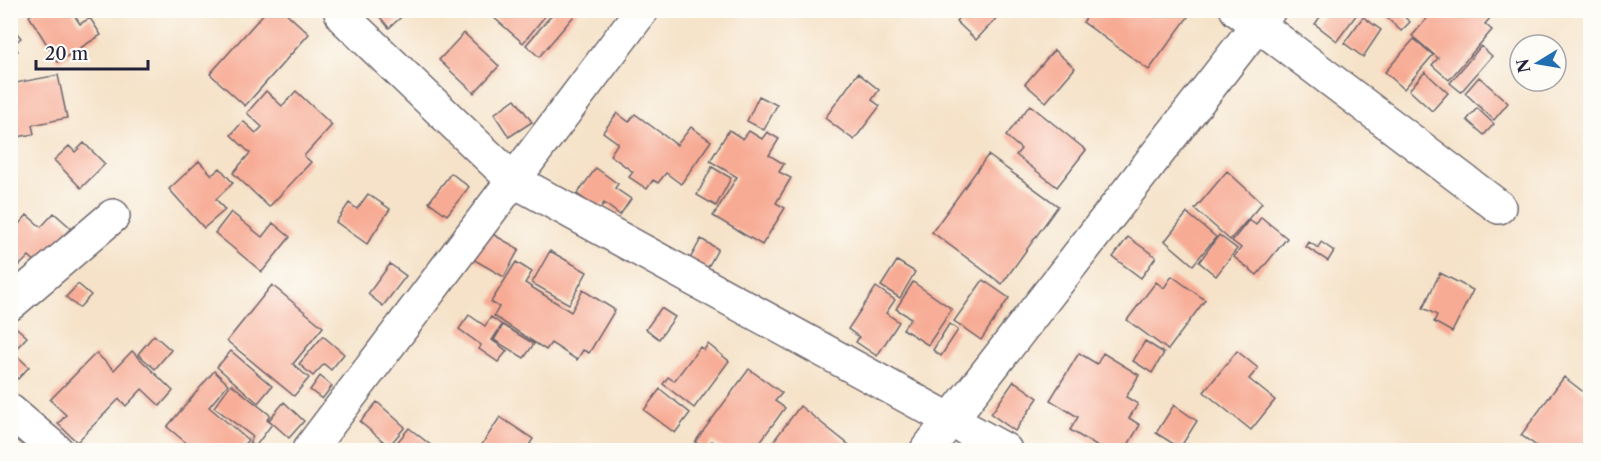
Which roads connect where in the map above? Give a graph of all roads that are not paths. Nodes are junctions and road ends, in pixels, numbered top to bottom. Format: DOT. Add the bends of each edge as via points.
graph roads {
  1 [pos="340,10"];
  2 [pos="642,10"];
  3 [pos="1254,15"];
  4 [pos="513,180"];
  5 [pos="1499,207"];
  6 [pos="112,216"];
  7 [pos="10,304"];
  8 [pos="10,411"];
  9 [pos="950,421"];
  10 [pos="56,450"];
  11 [pos="309,450"];
  12 [pos="927,450"];
  13 [pos="1005,450"];
  1 -- 4 [label="street"];
  2 -- 4 [label="street"];
  3 -- 5 [label="street"];
  3 -- 9 [label="street"];
  4 -- 9 [label="street"];
  4 -- 11 [label="street"];
  6 -- 7 [label="street"];
  8 -- 10 [label="street"];
  9 -- 12 [label="street"];
  9 -- 13 [label="street"];
}
